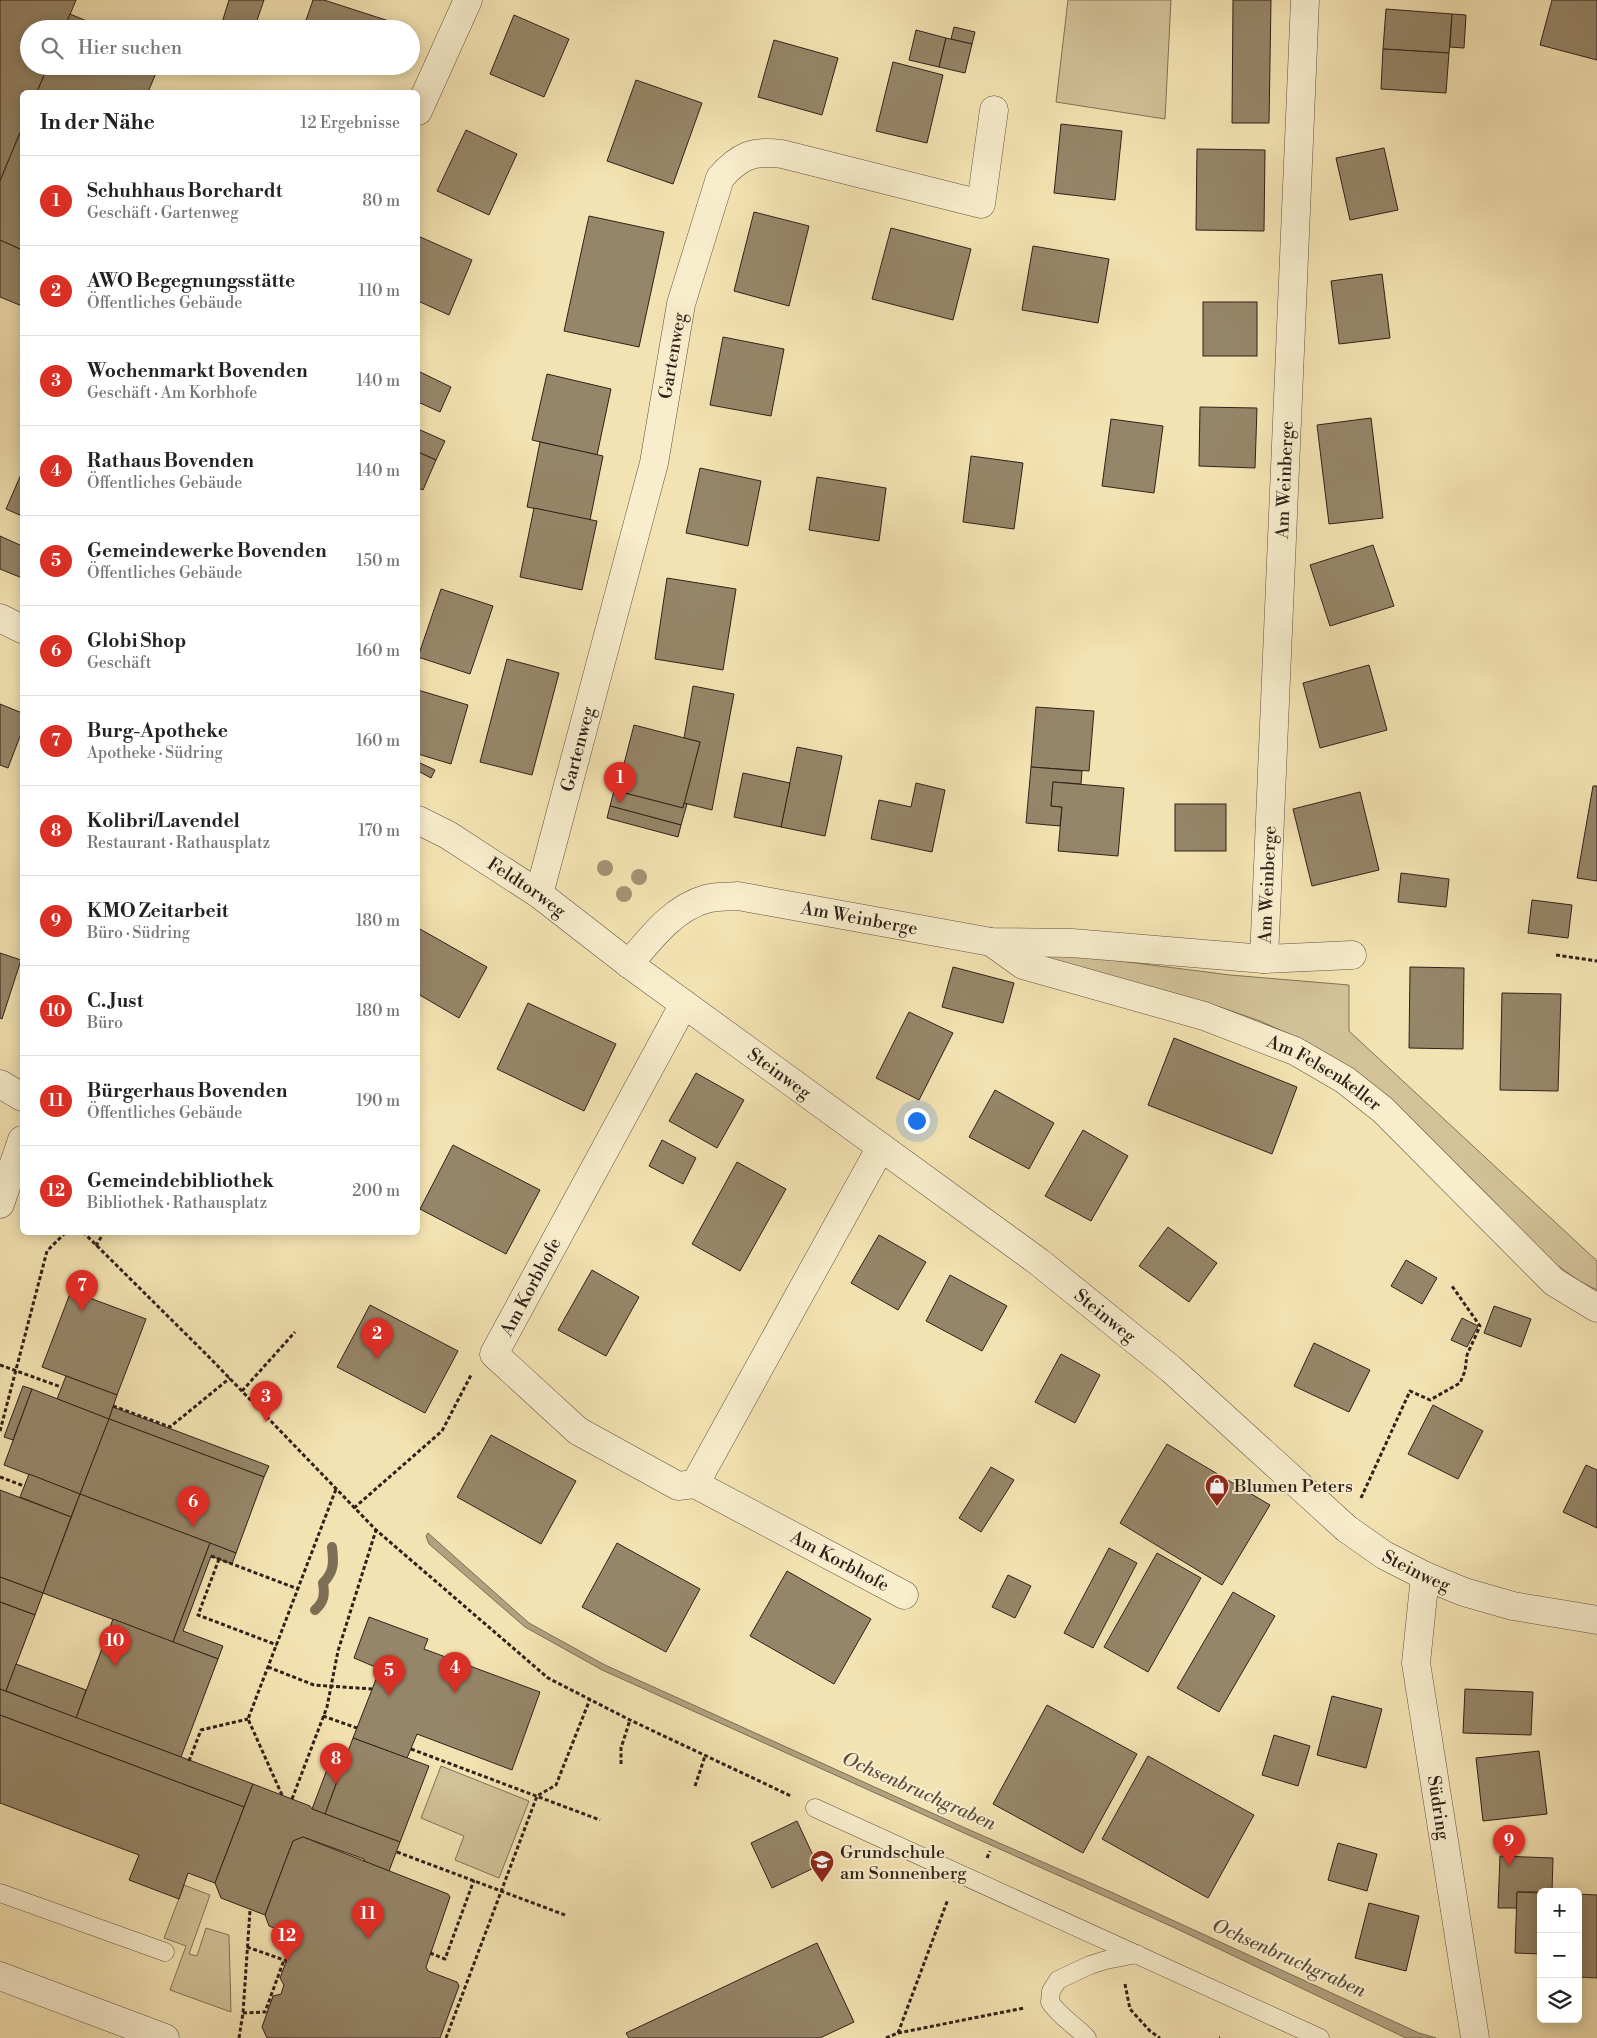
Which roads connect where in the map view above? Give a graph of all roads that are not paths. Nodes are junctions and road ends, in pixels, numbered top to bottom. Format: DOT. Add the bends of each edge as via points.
graph roads {
  1 [pos="468,0"];
  2 [pos="1305,0"];
  3 [pos="420,107"];
  4 [pos="994,110"];
  5 [pos="0,618"];
  6 [pos="20,628"];
  7 [pos="420,821"];
  8 [pos="539,894"];
  9 [pos="991,942"];
  10 [pos="1352,954"];
  11 [pos="1264,959"];
  12 [pos="629,964"];
  13 [pos="684,1004"];
  14 [pos="0,1084"];
  15 [pos="20,1096"];
  16 [pos="20,1146"];
  17 [pos="881,1147"];
  18 [pos="0,1204"];
  19 [pos="1597,1308"];
  20 [pos="696,1484"];
  21 [pos="1425,1576"];
  22 [pos="904,1596"];
  23 [pos="1597,1620"];
  24 [pos="815,1808"];
  25 [pos="0,1894"];
  26 [pos="165,1952"];
  27 [pos="1137,1954"];
  28 [pos="0,1976"];
  29 [pos="1474,2031"];
  30 [pos="1311,2036"];
  31 [pos="165,2038"];
  32 [pos="1087,2038"];
  1 -- 3 [label="street"];
  2 -- 11 [label="street, Am Weinberge"];
  4 -- 8 [label="street, Gartenweg" via="981,204 764,152 747,155 732,164 720,178 681,304 654,463"];
  5 -- 6 [label="street"];
  7 -- 8 [label="street, Feldtorweg" via="448,835"];
  8 -- 12 [label="street, Feldtorweg"];
  9 -- 11 [label="street, Am Weinberge" via="1072,943"];
  9 -- 12 [label="street, Am Weinberge" via="738,896 707,898 690,906 662,925"];
  9 -- 19 [label="street, Am Felsenkeller" via="1023,965 1238,1028 1294,1051 1345,1080 1383,1110 1554,1282"];
  10 -- 11 [label="street, Am Weinberge"];
  12 -- 13 [label="street, Steinweg"];
  13 -- 17 [label="street, Steinweg"];
  13 -- 20 [label="street, Am Korbhofe" via="494,1354 578,1431 678,1486"];
  14 -- 15 [label="street"];
  16 -- 18 [label="street"];
  17 -- 20 [label="street"];
  17 -- 21 [label="street, Steinweg" via="1039,1262 1171,1369 1347,1529 1384,1555"];
  20 -- 22 [label="street, Am Korbhofe"];
  21 -- 23 [label="street, Steinweg" via="1464,1592 1514,1606"];
  21 -- 29 [label="street, Südring" via="1416,1663"];
  24 -- 27 [label="lane"];
  25 -- 26 [label="lane"];
  27 -- 30 [label="lane"];
  27 -- 32 [label="lane" via="1090,1965 1058,1980 1051,1991 1050,2002 1057,2013"];
  28 -- 31 [label="street"];
}
